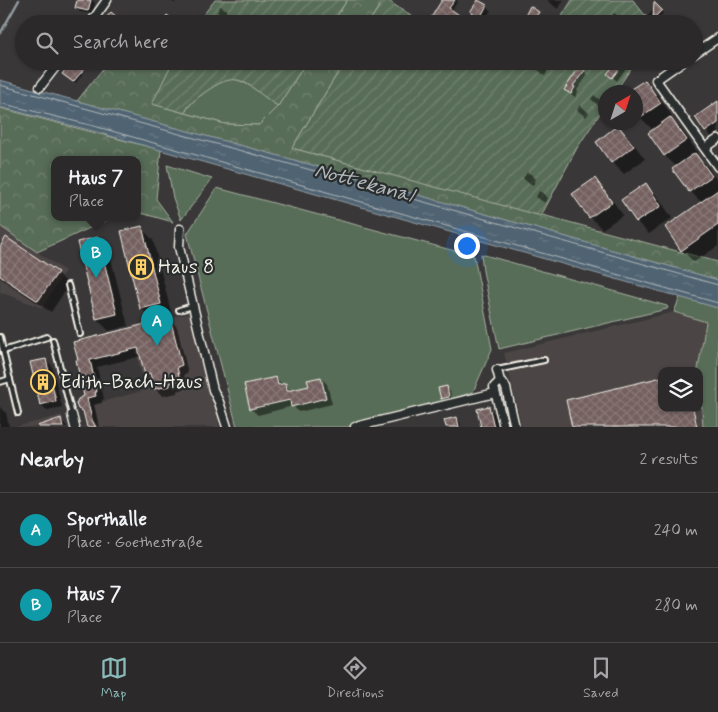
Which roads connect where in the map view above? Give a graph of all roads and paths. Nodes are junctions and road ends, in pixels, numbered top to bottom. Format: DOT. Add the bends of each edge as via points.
graph roads {
  1 [pos="107,0"];
  2 [pos="96,15"];
  3 [pos="718,38"];
  4 [pos="703,48"];
  5 [pos="53,70"];
  6 [pos="671,70"];
  7 [pos="40,87"];
  8 [pos="718,139"];
  9 [pos="705,148"];
  10 [pos="718,167"];
  11 [pos="180,229"];
  12 [pos="68,285"];
  13 [pos="193,306"];
  14 [pos="179,310"];
  15 [pos="80,334"];
  16 [pos="0,337"];
  17 [pos="47,337"];
  18 [pos="53,340"];
  19 [pos="3,350"];
  20 [pos="544,360"];
  21 [pos="497,370"];
  22 [pos="10,379"];
  23 [pos="500,381"];
  24 [pos="0,382"];
  25 [pos="495,393"];
  26 [pos="18,413"];
  27 [pos="72,415"];
  28 [pos="75,427"];
  29 [pos="227,427"];
  30 [pos="355,427"];
  31 [pos="504,427"];
  32 [pos="515,427"];
  1 -- 2 [label="street"];
  3 -- 4 [label="street"];
  5 -- 7 [label="street"];
  6 -- 9 [label="street" via="656,80"];
  8 -- 9 [label="street"];
  9 -- 10 [label="street"];
  11 -- 13 [label="street" via="179,247"];
  12 -- 15 [label="lane"];
  13 -- 14 [label="lane"];
  13 -- 29 [label="street" via="213,390"];
  16 -- 19 [label="lane"];
  17 -- 19 [label="lane"];
  18 -- 27 [label="lane"];
  19 -- 22 [label="lane"];
  20 -- 21 [label="lane"];
  21 -- 23 [label="street"];
  22 -- 24 [label="lane"];
  22 -- 26 [label="lane"];
  23 -- 25 [label="street" via="494,387"];
  23 -- 32 [label="street" via="506,388"];
  25 -- 30 [label="street"];
  25 -- 31 [label="street"];
  27 -- 28 [label="street"];
}
